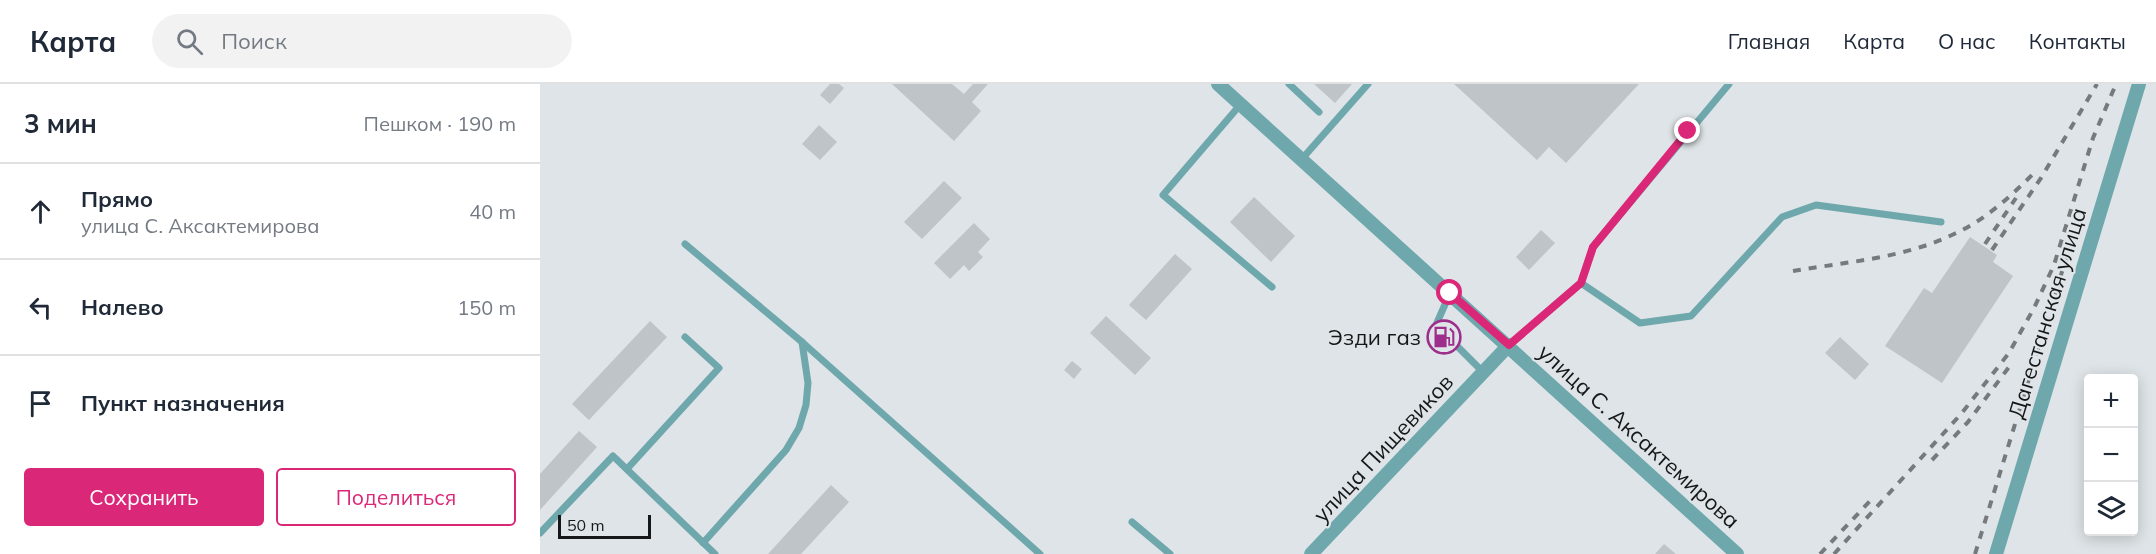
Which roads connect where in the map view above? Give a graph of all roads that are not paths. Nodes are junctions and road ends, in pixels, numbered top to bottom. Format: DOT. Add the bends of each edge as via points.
graph roads {
  1 [pos="1218,84"];
  2 [pos="1289,84"];
  3 [pos="1368,84"];
  4 [pos="1729,84"];
  5 [pos="2139,84"];
  6 [pos="1240,105"];
  7 [pos="1319,112"];
  8 [pos="1301,160"];
  9 [pos="1941,222"];
  10 [pos="685,244"];
  11 [pos="1581,283"];
  12 [pos="1272,287"];
  13 [pos="1450,293"];
  14 [pos="685,337"];
  15 [pos="802,342"];
  16 [pos="1509,345"];
  17 [pos="1484,372"];
  18 [pos="627,469"];
  19 [pos="1132,522"];
  20 [pos="540,533"];
  21 [pos="703,543"];
  22 [pos="715,554"];
  23 [pos="1040,554"];
  24 [pos="1170,554"];
  25 [pos="1311,554"];
  26 [pos="1737,554"];
  27 [pos="1996,554"];
  1 -- 6 [label="street, улица С. Аксактемирова"];
  2 -- 7 [label="lane"];
  3 -- 8 [label="lane"];
  4 -- 11 [label="lane" via="1593,247"];
  5 -- 27 [label="street, Дагестанская улица"];
  6 -- 8 [label="street, улица С. Аксактемирова"];
  6 -- 12 [label="lane" via="1163,195"];
  8 -- 13 [label="street, улица С. Аксактемирова"];
  9 -- 11 [label="lane" via="1816,205 1782,217 1691,316 1640,323"];
  10 -- 15 [label="lane"];
  11 -- 16 [label="lane"];
  13 -- 16 [label="street, улица С. Аксактемирова"];
  13 -- 17 [label="lane" via="1436,325"];
  14 -- 18 [label="lane" via="719,368"];
  15 -- 21 [label="lane" via="808,383 799,428 786,450"];
  15 -- 23 [label="lane"];
  16 -- 17 [label="street, улица Пищевиков"];
  16 -- 26 [label="street, улица С. Аксактемирова"];
  17 -- 25 [label="street, улица Пищевиков"];
  18 -- 20 [label="lane" via="613,456"];
  18 -- 21 [label="lane"];
  19 -- 24 [label="lane"];
  21 -- 22 [label="lane"];
}
